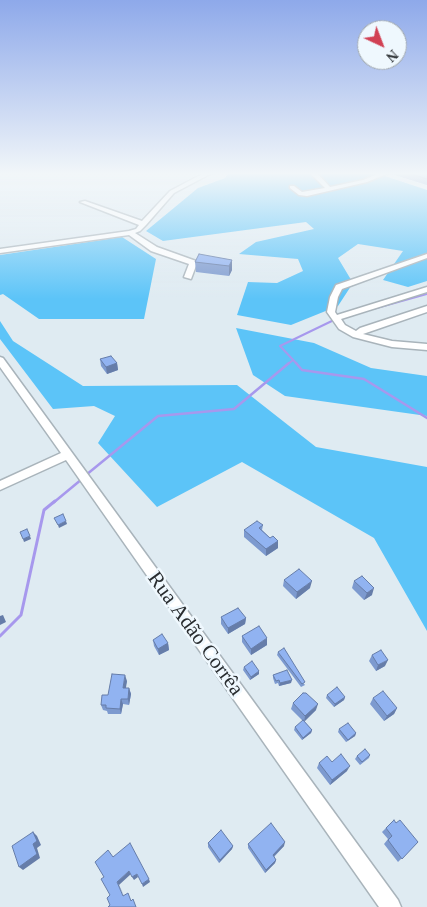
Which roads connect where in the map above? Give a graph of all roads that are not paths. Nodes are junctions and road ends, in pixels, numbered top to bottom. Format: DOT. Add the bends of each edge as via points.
graph roads {
  1 [pos="117,214"];
  2 [pos="152,214"];
  3 [pos="144,224"];
  4 [pos="130,233"];
  5 [pos="0,251"];
  6 [pos="427,256"];
  7 [pos="188,277"];
  8 [pos="427,289"];
  9 [pos="427,309"];
  10 [pos="335,318"];
  11 [pos="356,336"];
  12 [pos="427,347"];
  13 [pos="0,360"];
  14 [pos="67,455"];
  15 [pos="0,486"];
  16 [pos="390,907"];
  1 -- 3 [label="street"];
  2 -- 3 [label="street"];
  3 -- 4 [label="street"];
  4 -- 5 [label="street"];
  4 -- 7 [label="street" via="154,249 193,263"];
  6 -- 10 [label="street" via="339,287 331,312"];
  8 -- 10 [label="street"];
  9 -- 11 [label="street" via="363,330"];
  10 -- 11 [label="street"];
  11 -- 12 [label="street"];
  13 -- 14 [label="street, Rua Adão Corrêa"];
  14 -- 15 [label="street"];
  14 -- 16 [label="street, Rua Adão Corrêa"];
}
